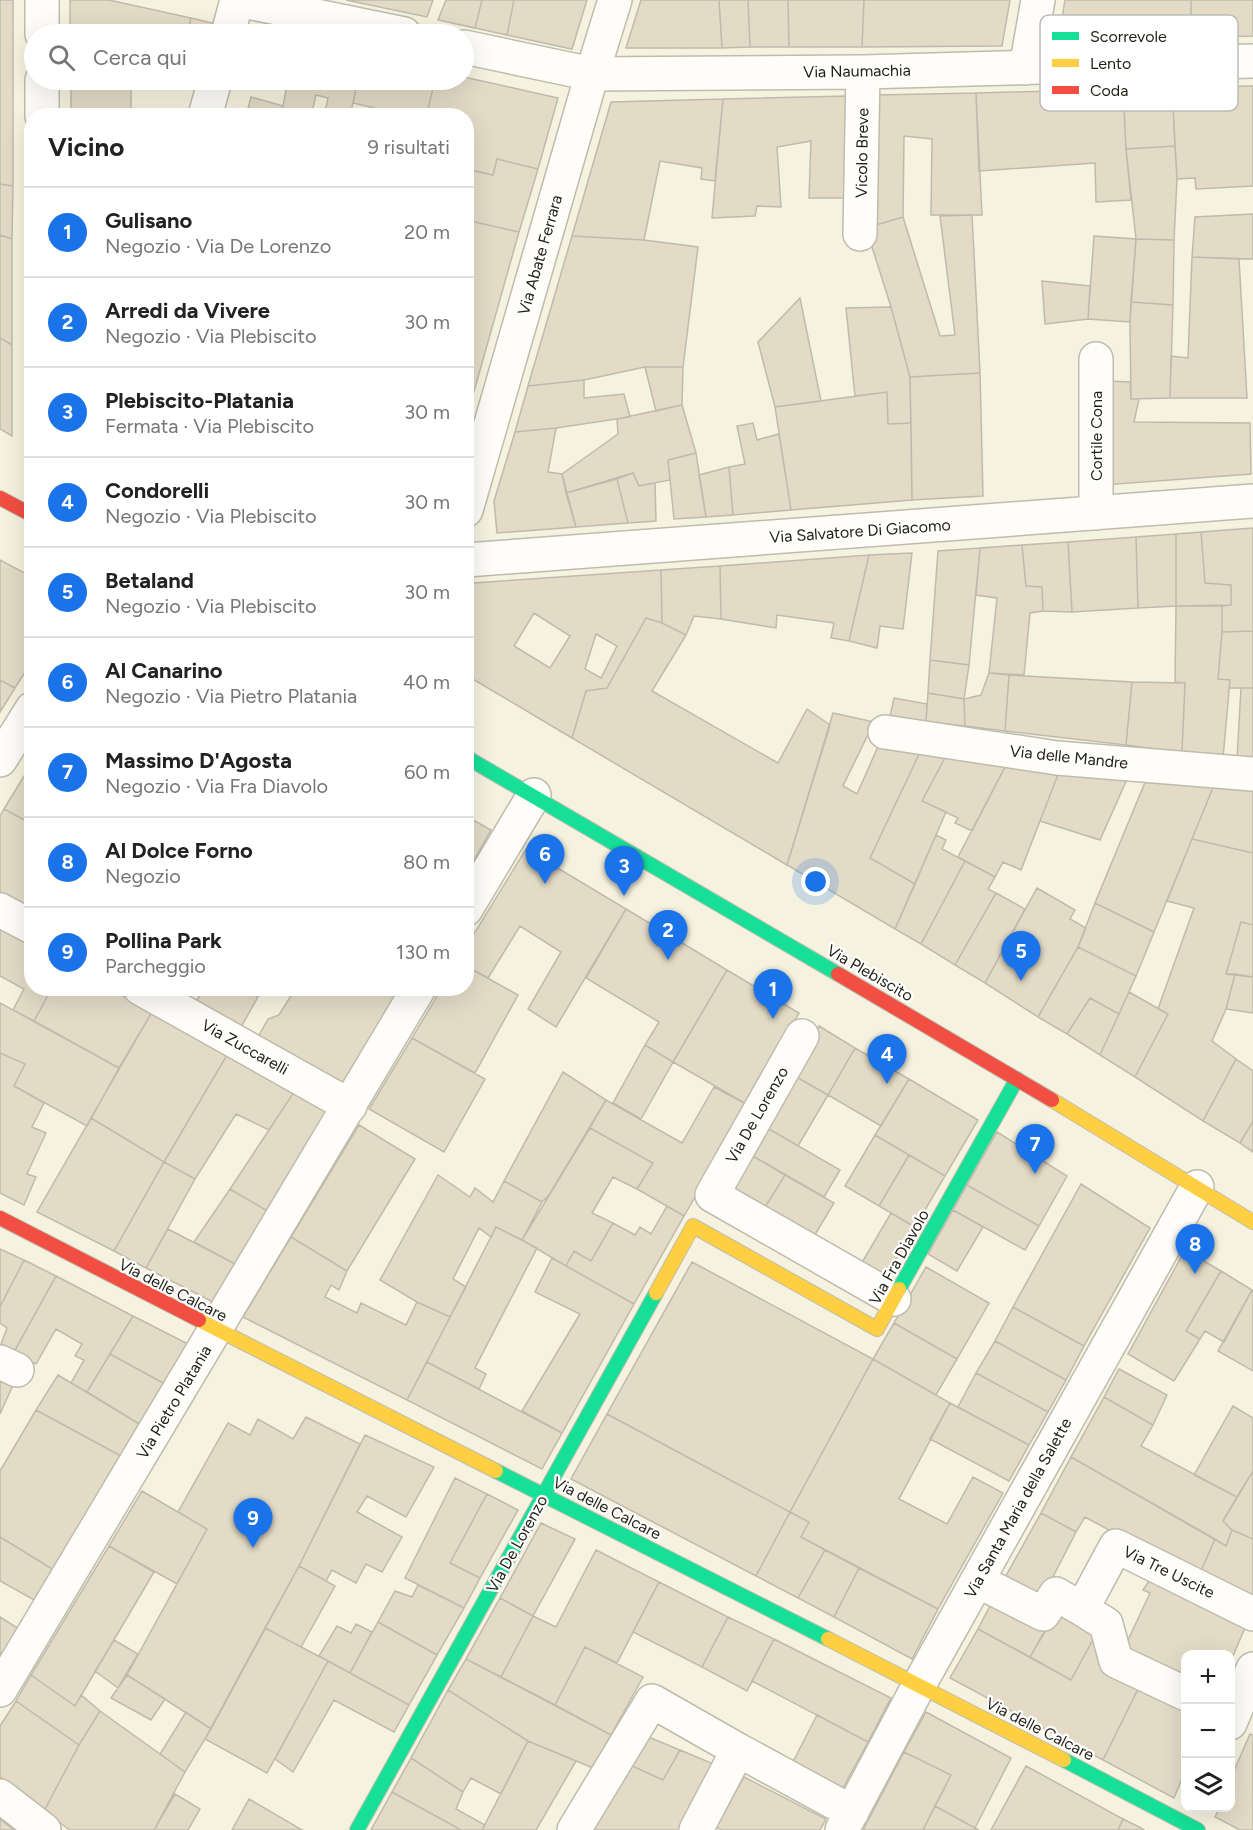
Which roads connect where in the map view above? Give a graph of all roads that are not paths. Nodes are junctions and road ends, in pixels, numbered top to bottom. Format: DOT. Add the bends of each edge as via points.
graph roads {
  1 [pos="42,0"];
  2 [pos="615,0"];
  3 [pos="1038,0"];
  4 [pos="235,9"];
  5 [pos="42,24"];
  6 [pos="336,24"];
  7 [pos="474,49"];
  8 [pos="1238,61"];
  9 [pos="1253,61"];
  10 [pos="1026,68"];
  11 [pos="1040,68"];
  12 [pos="863,72"];
  13 [pos="592,74"];
  14 [pos="42,90"];
  15 [pos="212,90"];
  16 [pos="42,108"];
  17 [pos="207,108"];
  18 [pos="860,234"];
  19 [pos="1096,359"];
  20 [pos="474,482"];
  21 [pos="0,498"];
  22 [pos="1253,501"];
  23 [pos="24,511"];
  24 [pos="1096,513"];
  25 [pos="474,560"];
  26 [pos="24,722"];
  27 [pos="885,732"];
  28 [pos="0,760"];
  29 [pos="474,761"];
  30 [pos="1253,774"];
  31 [pos="534,795"];
  32 [pos="474,896"];
  33 [pos="0,910"];
  34 [pos="24,923"];
  35 [pos="154,996"];
  36 [pos="415,996"];
  37 [pos="802,1036"];
  38 [pos="1017,1079"];
  39 [pos="350,1106"];
  40 [pos="1197,1187"];
  41 [pos="0,1219"];
  42 [pos="1253,1222"];
  43 [pos="693,1226"];
  44 [pos="894,1299"];
  45 [pos="216,1331"];
  46 [pos="545,1495"];
  47 [pos="978,1581"];
  48 [pos="1082,1609"];
  49 [pos="1253,1614"];
  50 [pos="1253,1669"];
  51 [pos="920,1685"];
  52 [pos="0,1690"];
  53 [pos="1181,1692"];
  54 [pos="1235,1710"];
  55 [pos="738,1750"];
  56 [pos="0,1796"];
  57 [pos="847,1821"];
  58 [pos="1191,1823"];
  59 [pos="44,1830"];
  60 [pos="357,1830"];
  61 [pos="574,1830"];
  62 [pos="696,1830"];
  1 -- 5 [label="street"];
  2 -- 13 [label="street, Via Abate Ferrara"];
  3 -- 10 [label="street"];
  4 -- 6 [label="street"];
  7 -- 13 [label="street, Via Naumachia"];
  8 -- 9 [label="street, Via Naumachia"];
  10 -- 11 [label="street, Via Naumachia"];
  10 -- 12 [label="street, Via Naumachia"];
  12 -- 13 [label="street, Via Naumachia"];
  12 -- 18 [label="street, Vicolo Breve"];
  13 -- 20 [label="street, Via Abate Ferrara"];
  14 -- 16 [label="street"];
  15 -- 17 [label="street"];
  19 -- 24 [label="street, Cortile Cona"];
  21 -- 23 [label="street"];
  22 -- 24 [label="street, Via Salvatore Di Giacomo"];
  24 -- 25 [label="street, Via Salvatore Di Giacomo"];
  26 -- 28 [label="street"];
  27 -- 30 [label="street, Via delle Mandre" via="1057,758"];
  29 -- 31 [label="street, Via Plebiscito"];
  31 -- 32 [label="street"];
  31 -- 38 [label="street, Via Plebiscito"];
  33 -- 34 [label="street"];
  35 -- 39 [label="street, Via Zuccarelli"];
  36 -- 39 [label="street, Via Pietro Platania"];
  37 -- 44 [label="street, Via De Lorenzo" via="712,1195"];
  38 -- 40 [label="street, Via Plebiscito"];
  38 -- 44 [label="street, Via Fra Diavolo"];
  39 -- 45 [label="street, Via Pietro Platania"];
  40 -- 42 [label="street, Via Plebiscito"];
  40 -- 47 [label="street, Via Santa Maria della Salette"];
  41 -- 45 [label="street, Via delle Calcare"];
  43 -- 44 [label="street, Via Fra Diavolo" via="877,1329"];
  43 -- 46 [label="street, Via De Lorenzo"];
  45 -- 46 [label="street, Via delle Calcare"];
  45 -- 52 [label="street, Via Pietro Platania"];
  46 -- 51 [label="street, Via delle Calcare"];
  46 -- 60 [label="street, Via De Lorenzo"];
  47 -- 48 [label="street" via="1043,1614 1056,1594"];
  47 -- 51 [label="street, Via Santa Maria della Salette"];
  48 -- 49 [label="street, Via Tre Uscite" via="1116,1546"];
  48 -- 53 [label="street" via="1106,1624 1116,1661"];
  50 -- 54 [label="street"];
  51 -- 57 [label="street, Via Santa Maria della Salette"];
  51 -- 58 [label="street, Via delle Calcare"];
  55 -- 57 [label="street"];
  55 -- 61 [label="street" via="652,1701"];
  55 -- 62 [label="street"];
  56 -- 59 [label="street"];
}
